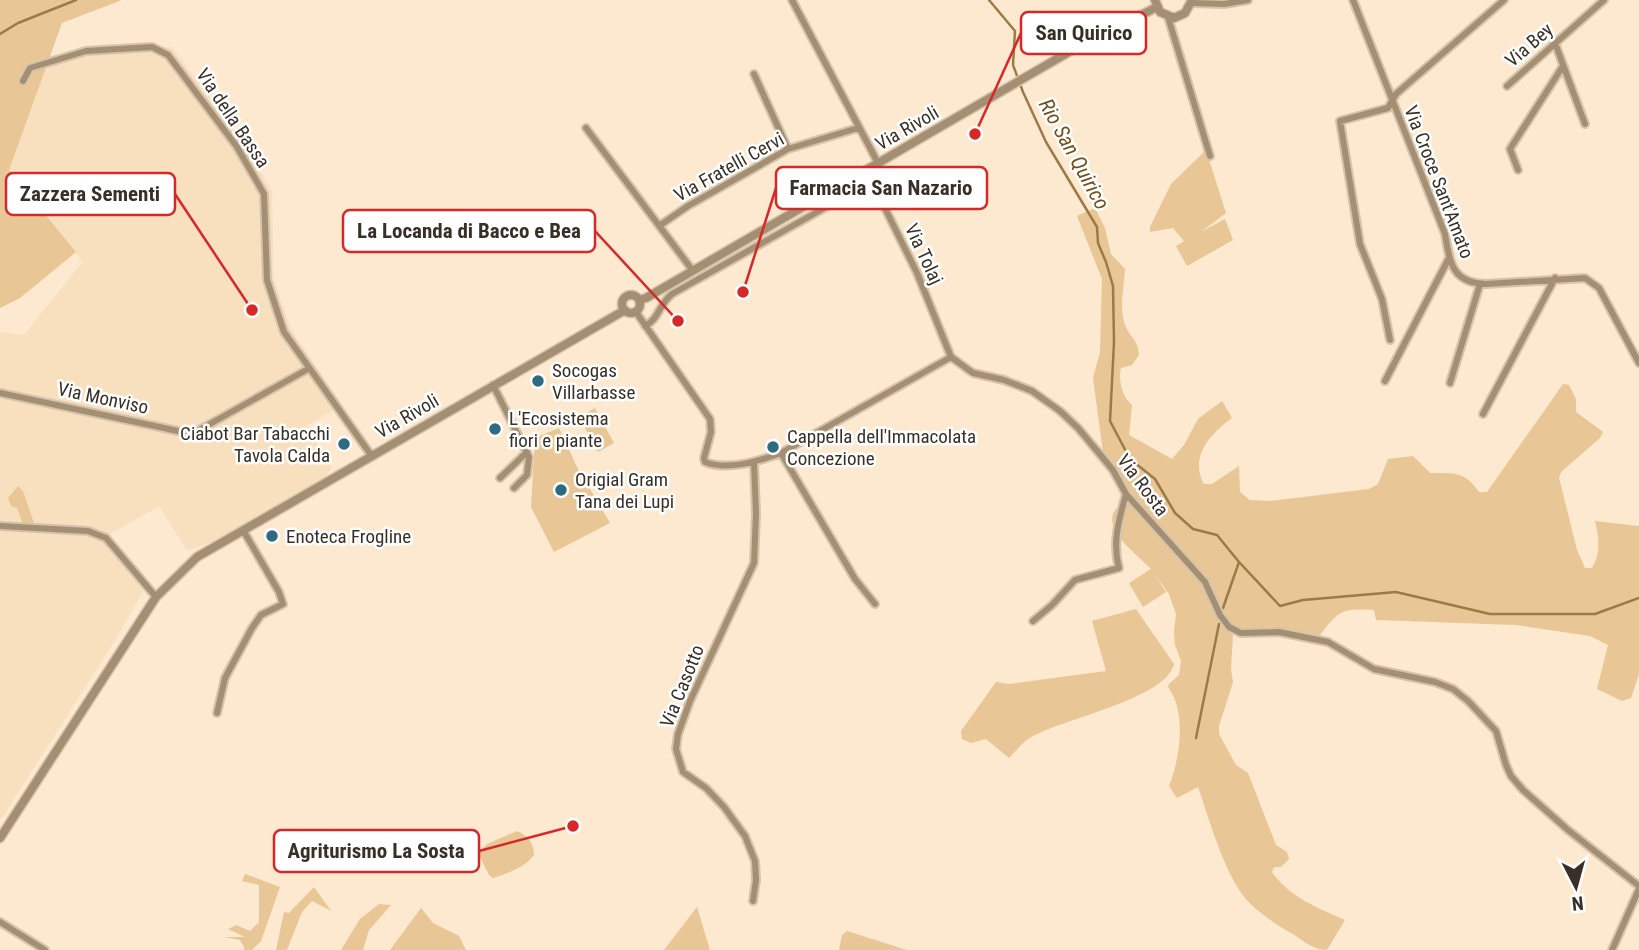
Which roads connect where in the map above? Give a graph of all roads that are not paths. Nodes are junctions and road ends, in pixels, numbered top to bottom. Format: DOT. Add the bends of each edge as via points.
graph roads {
  1 [pos="792,0"];
  2 [pos="1248,0"];
  3 [pos="1353,0"];
  4 [pos="1504,0"];
  5 [pos="1604,0"];
  6 [pos="1192,2"];
  7 [pos="1156,4"];
  8 [pos="1168,17"];
  9 [pos="1555,43"];
  10 [pos="1563,66"];
  11 [pos="754,74"];
  12 [pos="23,81"];
  13 [pos="1507,86"];
  14 [pos="1392,101"];
  15 [pos="1585,124"];
  16 [pos="586,128"];
  17 [pos="858,128"];
  18 [pos="788,149"];
  19 [pos="1210,156"];
  20 [pos="878,163"];
  21 [pos="1518,170"];
  22 [pos="659,226"];
  23 [pos="1449,258"];
  24 [pos="693,271"];
  25 [pos="1555,278"];
  26 [pos="1479,284"];
  27 [pos="639,300"];
  28 [pos="625,310"];
  29 [pos="636,312"];
  30 [pos="645,326"];
  31 [pos="1390,340"];
  32 [pos="951,357"];
  33 [pos="1639,363"];
  34 [pos="309,369"];
  35 [pos="1385,381"];
  36 [pos="1450,383"];
  37 [pos="493,385"];
  38 [pos="0,393"];
  39 [pos="1483,414"];
  40 [pos="527,452"];
  41 [pos="781,453"];
  42 [pos="371,455"];
  43 [pos="754,462"];
  44 [pos="500,478"];
  45 [pos="514,488"];
  46 [pos="1126,494"];
  47 [pos="0,526"];
  48 [pos="243,530"];
  49 [pos="156,597"];
  50 [pos="875,604"];
  51 [pos="1033,621"];
  52 [pos="217,713"];
  53 [pos="0,838"];
  54 [pos="1639,888"];
  55 [pos="753,901"];
  56 [pos="0,922"];
  57 [pos="45,950"];
  58 [pos="1612,950"];
  1 -- 17 [label="street"];
  2 -- 6 [label="street"];
  3 -- 14 [label="street, Via Croce Sant'Amato"];
  4 -- 14 [label="street"];
  5 -- 9 [label="street, Via Bey"];
  6 -- 8 [label="street" via="1185,13"];
  7 -- 8 [label="street, Via Rivoli"];
  7 -- 20 [label="street, Via Rivoli"];
  8 -- 19 [label="street"];
  9 -- 10 [label="street"];
  9 -- 13 [label="street, Via Bey"];
  10 -- 15 [label="street"];
  10 -- 21 [label="street" via="1510,149"];
  11 -- 18 [label="street"];
  12 -- 34 [label="street, Via della Bassa" via="30,68 86,51 152,47 168,55 237,147 264,194 267,280 284,332"];
  14 -- 23 [label="street, Via Croce Sant'Amato" via="1446,234"];
  14 -- 31 [label="street" via="1388,108 1340,121 1360,244 1382,299"];
  16 -- 22 [label="street"];
  17 -- 18 [label="street, Via Fratelli Cervi"];
  17 -- 20 [label="street"];
  18 -- 22 [label="street, Via Fratelli Cervi"];
  20 -- 24 [label="street, Via Rivoli"];
  22 -- 24 [label="street"];
  23 -- 26 [label="street, Via Croce Sant'Amato" via="1459,275"];
  23 -- 35 [label="street"];
  24 -- 27 [label="street, Via Rivoli"];
  25 -- 26 [label="street, Via Croce Sant'Amato"];
  25 -- 33 [label="street, Via Croce Sant'Amato" via="1585,278 1599,288"];
  25 -- 39 [label="street"];
  26 -- 36 [label="street"];
  27 -- 28 [label="street, Via Rivoli" via="626,297 622,302"];
  27 -- 29 [label="street"];
  28 -- 29 [label="street"];
  28 -- 37 [label="street, Via Rivoli"];
  29 -- 30 [label="street"];
  30 -- 32 [label="street, Via Tolaj" via="671,294 870,184 917,273"];
  30 -- 43 [label="street" via="710,419 705,462"];
  32 -- 41 [label="street"];
  32 -- 46 [label="street, Via Rosta" via="973,373 1032,391 1059,411 1113,470"];
  34 -- 38 [label="street, Via Monviso" via="192,434"];
  34 -- 42 [label="street, Via della Bassa"];
  37 -- 40 [label="street"];
  37 -- 42 [label="street, Via Rivoli"];
  40 -- 44 [label="street"];
  40 -- 45 [label="street" via="527,475"];
  41 -- 43 [label="street"];
  41 -- 50 [label="street" via="855,579"];
  42 -- 48 [label="street, Via Rivoli"];
  43 -- 55 [label="street, Via Casotto" via="754,563 690,701 676,749 683,772 706,788 745,836 755,861"];
  46 -- 51 [label="street" via="1116,538 1119,568 1074,580"];
  46 -- 54 [label="street, Via Rosta" via="1205,582 1229,627 1241,633 1279,632 1328,642 1374,669 1435,682 1461,695 1496,731 1511,776 1523,790"];
  47 -- 49 [label="street" via="88,531 106,538"];
  48 -- 49 [label="street, Via Rivoli" via="197,557"];
  48 -- 52 [label="street" via="284,604 257,620 225,678"];
  49 -- 53 [label="street, Via Rivoli"];
  54 -- 58 [label="street, Via Rosta"];
  56 -- 57 [label="street"];
}
